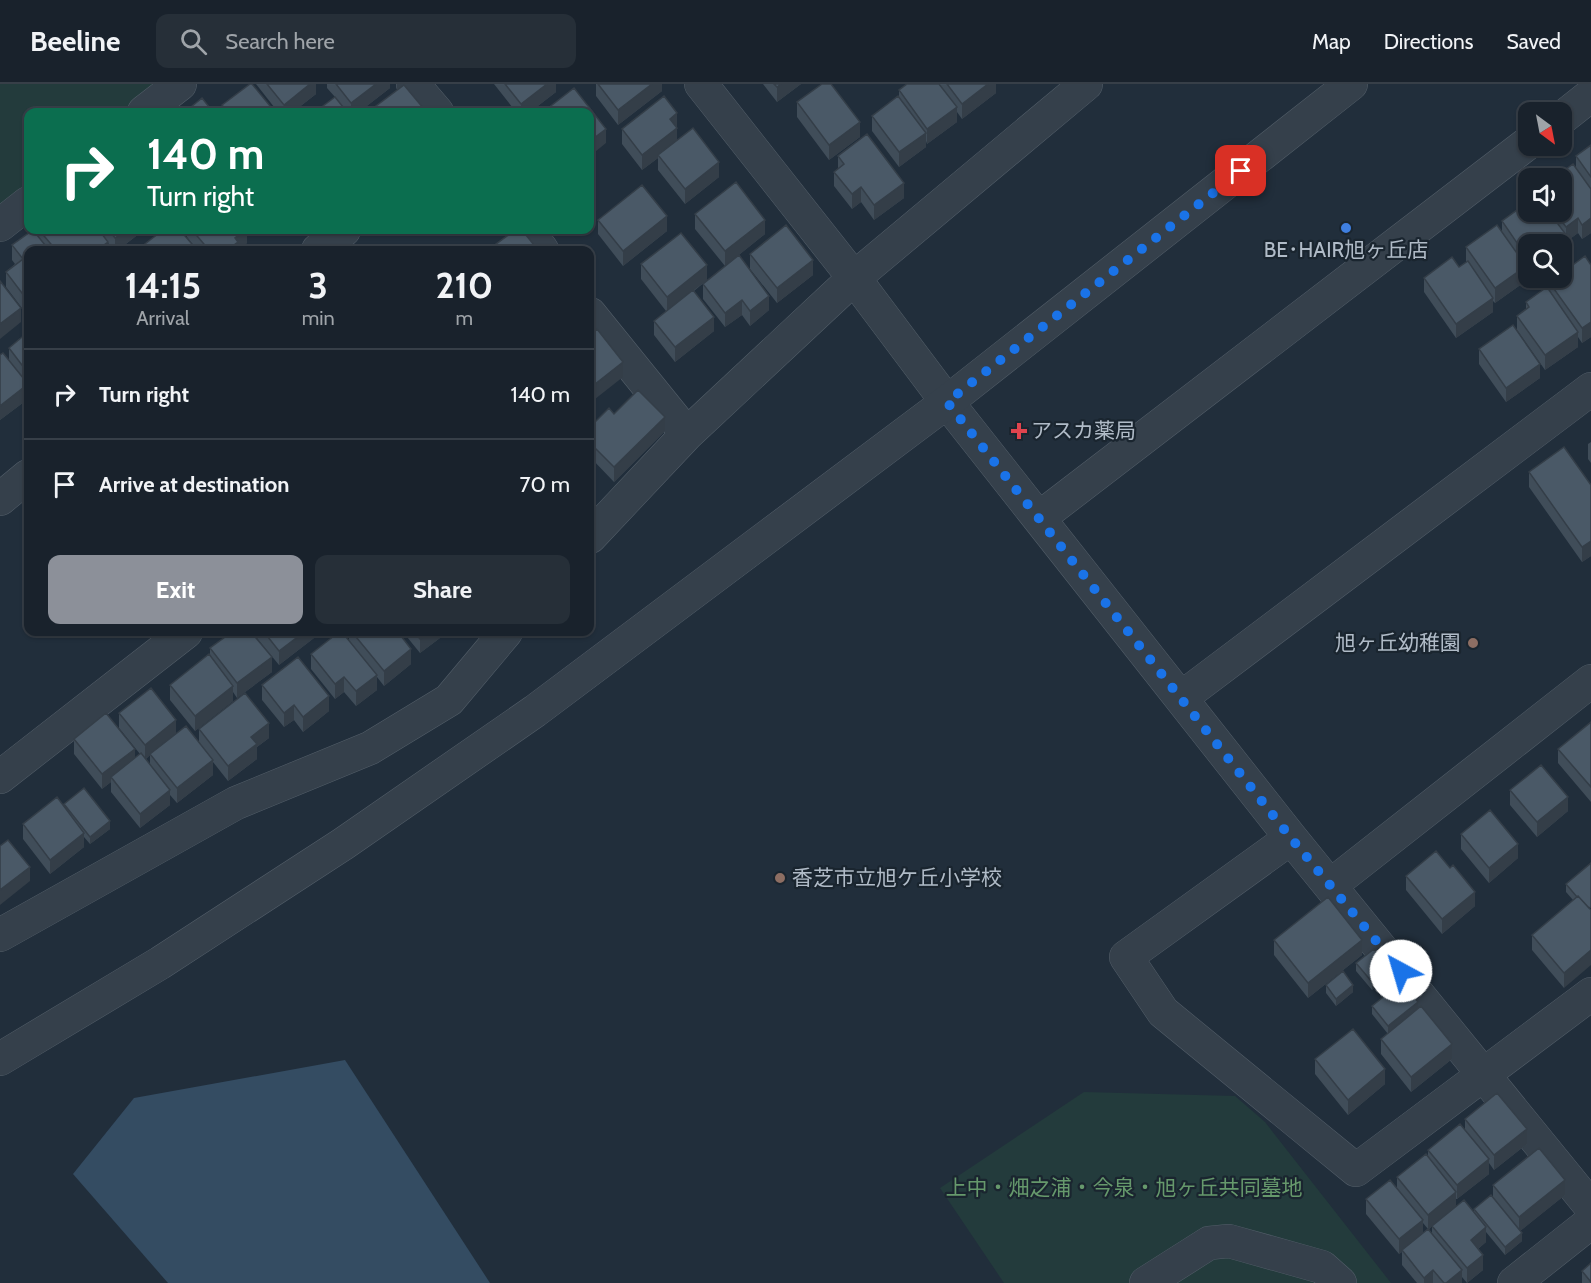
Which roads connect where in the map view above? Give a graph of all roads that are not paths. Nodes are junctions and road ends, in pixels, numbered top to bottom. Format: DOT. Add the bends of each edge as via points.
graph roads {
  1 [pos="180,84"];
  2 [pos="413,84"];
  3 [pos="701,84"];
  4 [pos="1086,84"];
  5 [pos="1351,84"];
  6 [pos="1591,95"];
  7 [pos="149,108"];
  8 [pos="434,108"];
  9 [pos="1572,110"];
  10 [pos="1518,151"];
  11 [pos="24,206"];
  12 [pos="0,225"];
  13 [pos="339,234"];
  14 [pos="323,246"];
  15 [pos="854,278"];
  16 [pos="594,320"];
  17 [pos="1591,389"];
  18 [pos="947,402"];
  19 [pos="687,434"];
  20 [pos="24,479"];
  21 [pos="0,499"];
  22 [pos="1039,518"];
  23 [pos="594,533"];
  24 [pos="181,636"];
  25 [pos="503,636"];
  26 [pos="1591,681"];
  27 [pos="1181,698"];
  28 [pos="0,777"];
  29 [pos="1291,838"];
  30 [pos="1331,885"];
  31 [pos="0,935"];
  32 [pos="1591,994"];
  33 [pos="0,1059"];
  34 [pos="1484,1074"];
  35 [pos="1591,1207"];
  36 [pos="1591,1222"];
  37 [pos="1146,1283"];
  38 [pos="1340,1283"];
  39 [pos="1514,1283"];
  1 -- 7 [label="street"];
  2 -- 8 [label="street"];
  3 -- 15 [label="street"];
  4 -- 15 [label="street"];
  5 -- 18 [label="street"];
  6 -- 9 [label="street"];
  10 -- 22 [label="street"];
  11 -- 12 [label="street"];
  13 -- 14 [label="street"];
  15 -- 18 [label="street"];
  15 -- 19 [label="street"];
  16 -- 19 [label="street"];
  17 -- 27 [label="street"];
  18 -- 22 [label="street"];
  18 -- 33 [label="street" via="535,711 343,844 169,957"];
  19 -- 23 [label="street"];
  20 -- 21 [label="street"];
  22 -- 27 [label="street"];
  24 -- 28 [label="street"];
  25 -- 31 [label="street" via="448,699 370,748 236,803"];
  26 -- 30 [label="street"];
  27 -- 29 [label="street"];
  29 -- 30 [label="street"];
  29 -- 34 [label="street" via="1126,957 1163,1012 1356,1170"];
  30 -- 34 [label="street"];
  32 -- 34 [label="street"];
  34 -- 35 [label="street"];
  36 -- 39 [label="street"];
  37 -- 38 [label="street" via="1209,1243 1229,1241 1323,1268"];
}
